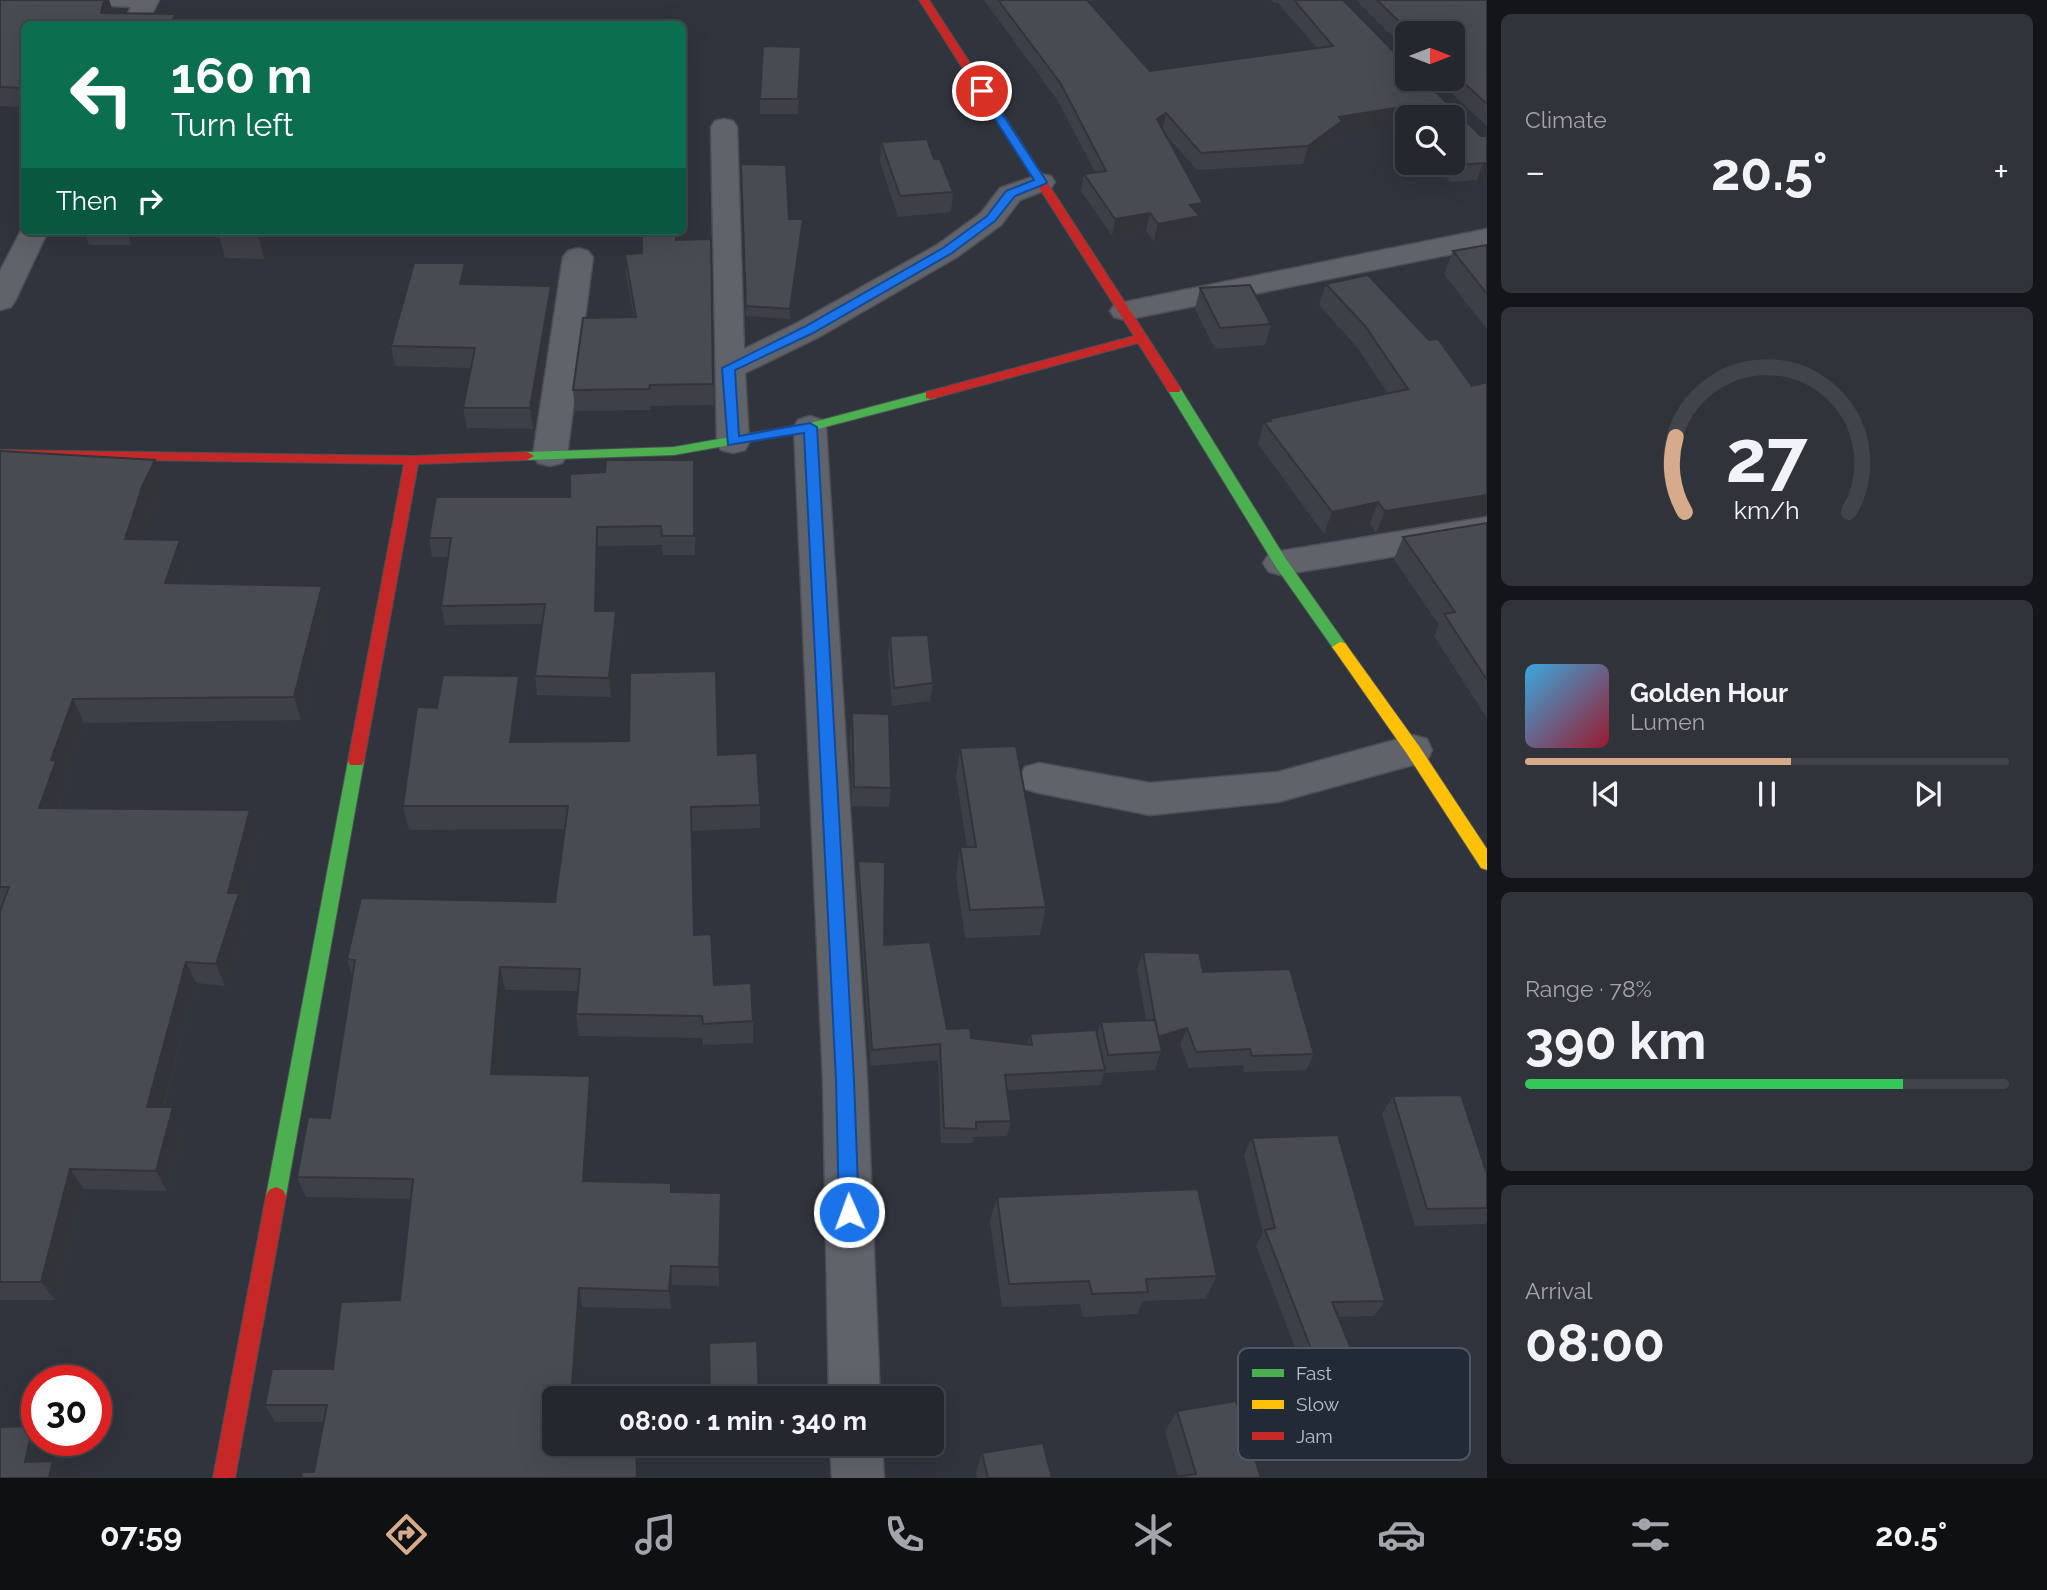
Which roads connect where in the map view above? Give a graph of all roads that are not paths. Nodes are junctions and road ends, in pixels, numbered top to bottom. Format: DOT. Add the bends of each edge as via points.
graph roads {
  1 [pos="101,0"];
  2 [pos="924,0"];
  3 [pos="137,21"];
  4 [pos="724,127"];
  5 [pos="1041,182"];
  6 [pos="32,235"];
  7 [pos="1487,238"];
  8 [pos="578,257"];
  9 [pos="0,301"];
  10 [pos="1125,311"];
  11 [pos="1142,338"];
  12 [pos="729,368"];
  13 [pos="810,427"];
  14 [pos="733,442"];
  15 [pos="0,454"];
  16 [pos="550,455"];
  17 [pos="412,460"];
  18 [pos="1487,529"];
  19 [pos="1281,563"];
  20 [pos="1413,750"];
  21 [pos="1039,778"];
  22 [pos="1485,856"];
  23 [pos="855,1386"];
  24 [pos="857,1456"];
  25 [pos="224,1478"];
  26 [pos="858,1478"];
  1 -- 3 [label="street" via="147,1"];
  2 -- 5 [label="street"];
  4 -- 12 [label="street"];
  5 -- 10 [label="street"];
  5 -- 12 [label="street" via="1010,194 991,219 947,251 808,330"];
  6 -- 9 [label="street"];
  7 -- 10 [label="street"];
  8 -- 16 [label="street"];
  10 -- 11 [label="street"];
  11 -- 13 [label="street"];
  11 -- 19 [label="street"];
  12 -- 14 [label="street"];
  13 -- 14 [label="street"];
  13 -- 23 [label="street" via="845,1080"];
  14 -- 16 [label="street" via="674,451"];
  15 -- 17 [label="street"];
  16 -- 17 [label="street"];
  17 -- 25 [label="street"];
  18 -- 19 [label="street"];
  19 -- 20 [label="street"];
  20 -- 21 [label="street" via="1278,788 1150,799"];
  20 -- 22 [label="street"];
  24 -- 26 [label="street"];
}
